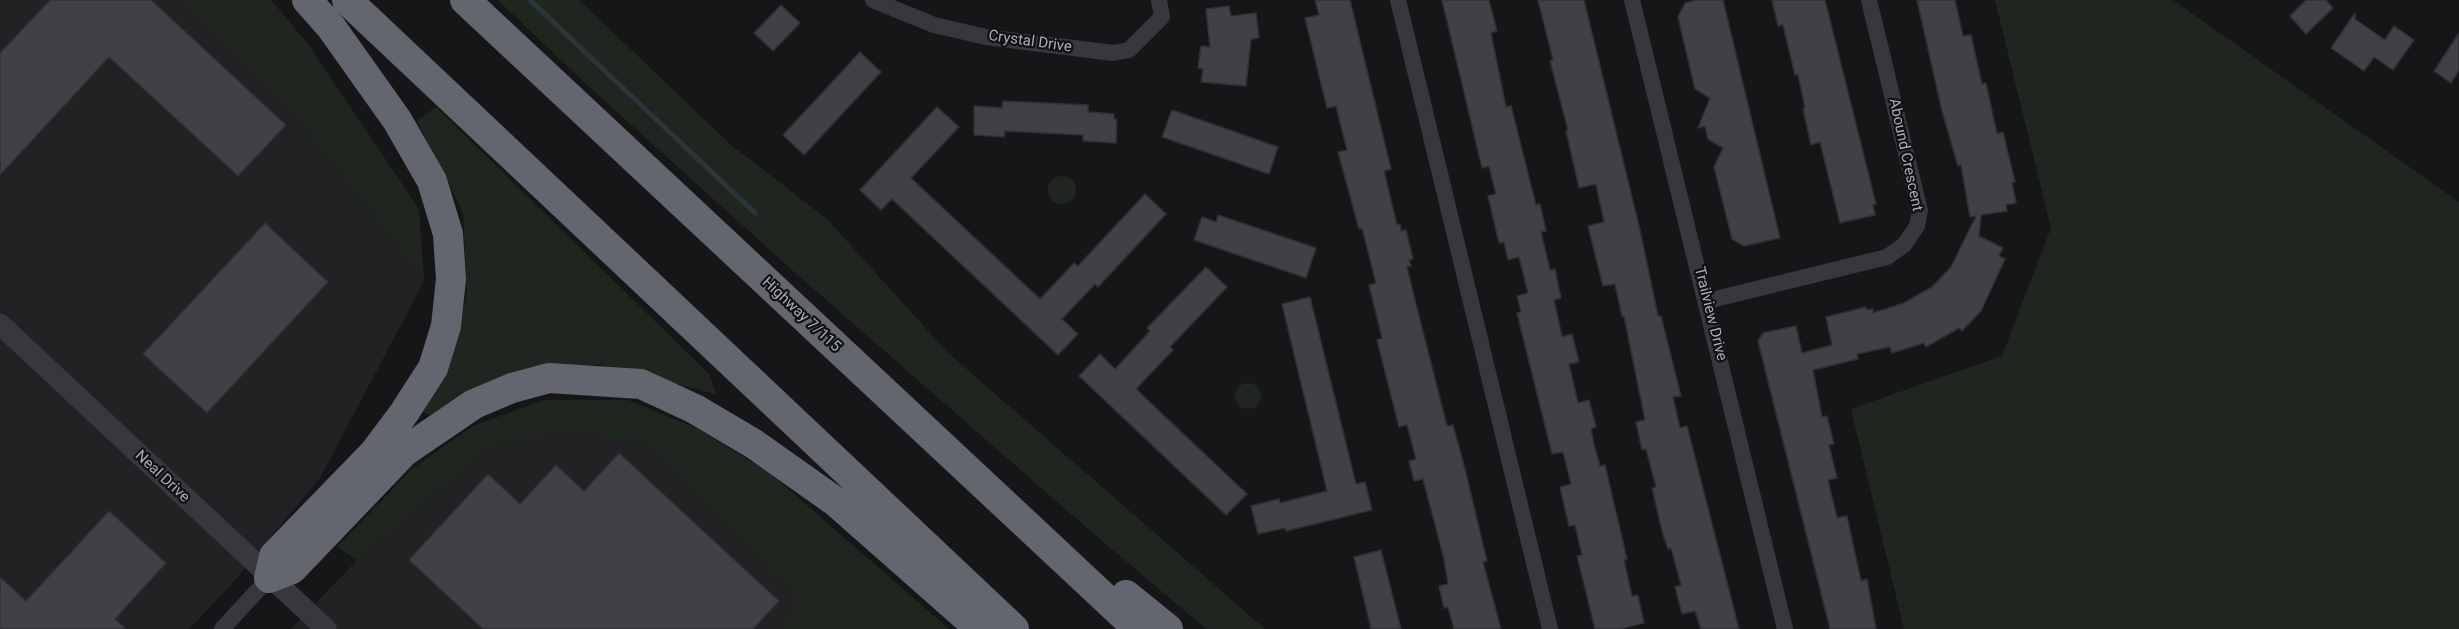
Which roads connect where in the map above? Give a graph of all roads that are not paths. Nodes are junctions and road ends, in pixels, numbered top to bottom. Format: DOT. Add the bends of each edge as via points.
graph roads {
  1 [pos="307,0"];
  2 [pos="347,0"];
  3 [pos="465,0"];
  4 [pos="873,0"];
  5 [pos="1159,0"];
  6 [pos="1398,0"];
  7 [pos="1632,0"];
  8 [pos="1869,0"];
  9 [pos="1707,301"];
  10 [pos="0,324"];
  11 [pos="892,400"];
  12 [pos="269,578"];
  13 [pos="222,629"];
  14 [pos="326,629"];
  15 [pos="980,629"];
  16 [pos="1014,629"];
  17 [pos="1138,629"];
  18 [pos="1168,629"];
  19 [pos="1550,629"];
  20 [pos="1785,629"];
  1 -- 12 [label="highway" via="332,27 397,120 432,181 448,234 451,279 446,326 433,368 374,453 274,556"];
  2 -- 16 [label="highway"];
  3 -- 11 [label="highway, Highway 7/115"];
  4 -- 5 [label="street, Crystal Drive" via="934,25 986,37 1113,53 1128,50 1162,17"];
  6 -- 19 [label="street"];
  7 -- 9 [label="street, Trailview Drive"];
  8 -- 9 [label="street, Abound Crescent" via="1920,211 1917,226 1904,245 1887,257"];
  9 -- 20 [label="street, Trailview Drive"];
  10 -- 12 [label="street, Neal Drive"];
  11 -- 17 [label="highway, Highway 7/115"];
  11 -- 18 [label="highway" via="980,460 1121,591"];
  12 -- 13 [label="street"];
  12 -- 14 [label="street, Neal Drive"];
  12 -- 15 [label="highway" via="292,569 405,451 474,404 549,378 641,384 695,409 754,444 836,502"];
}
